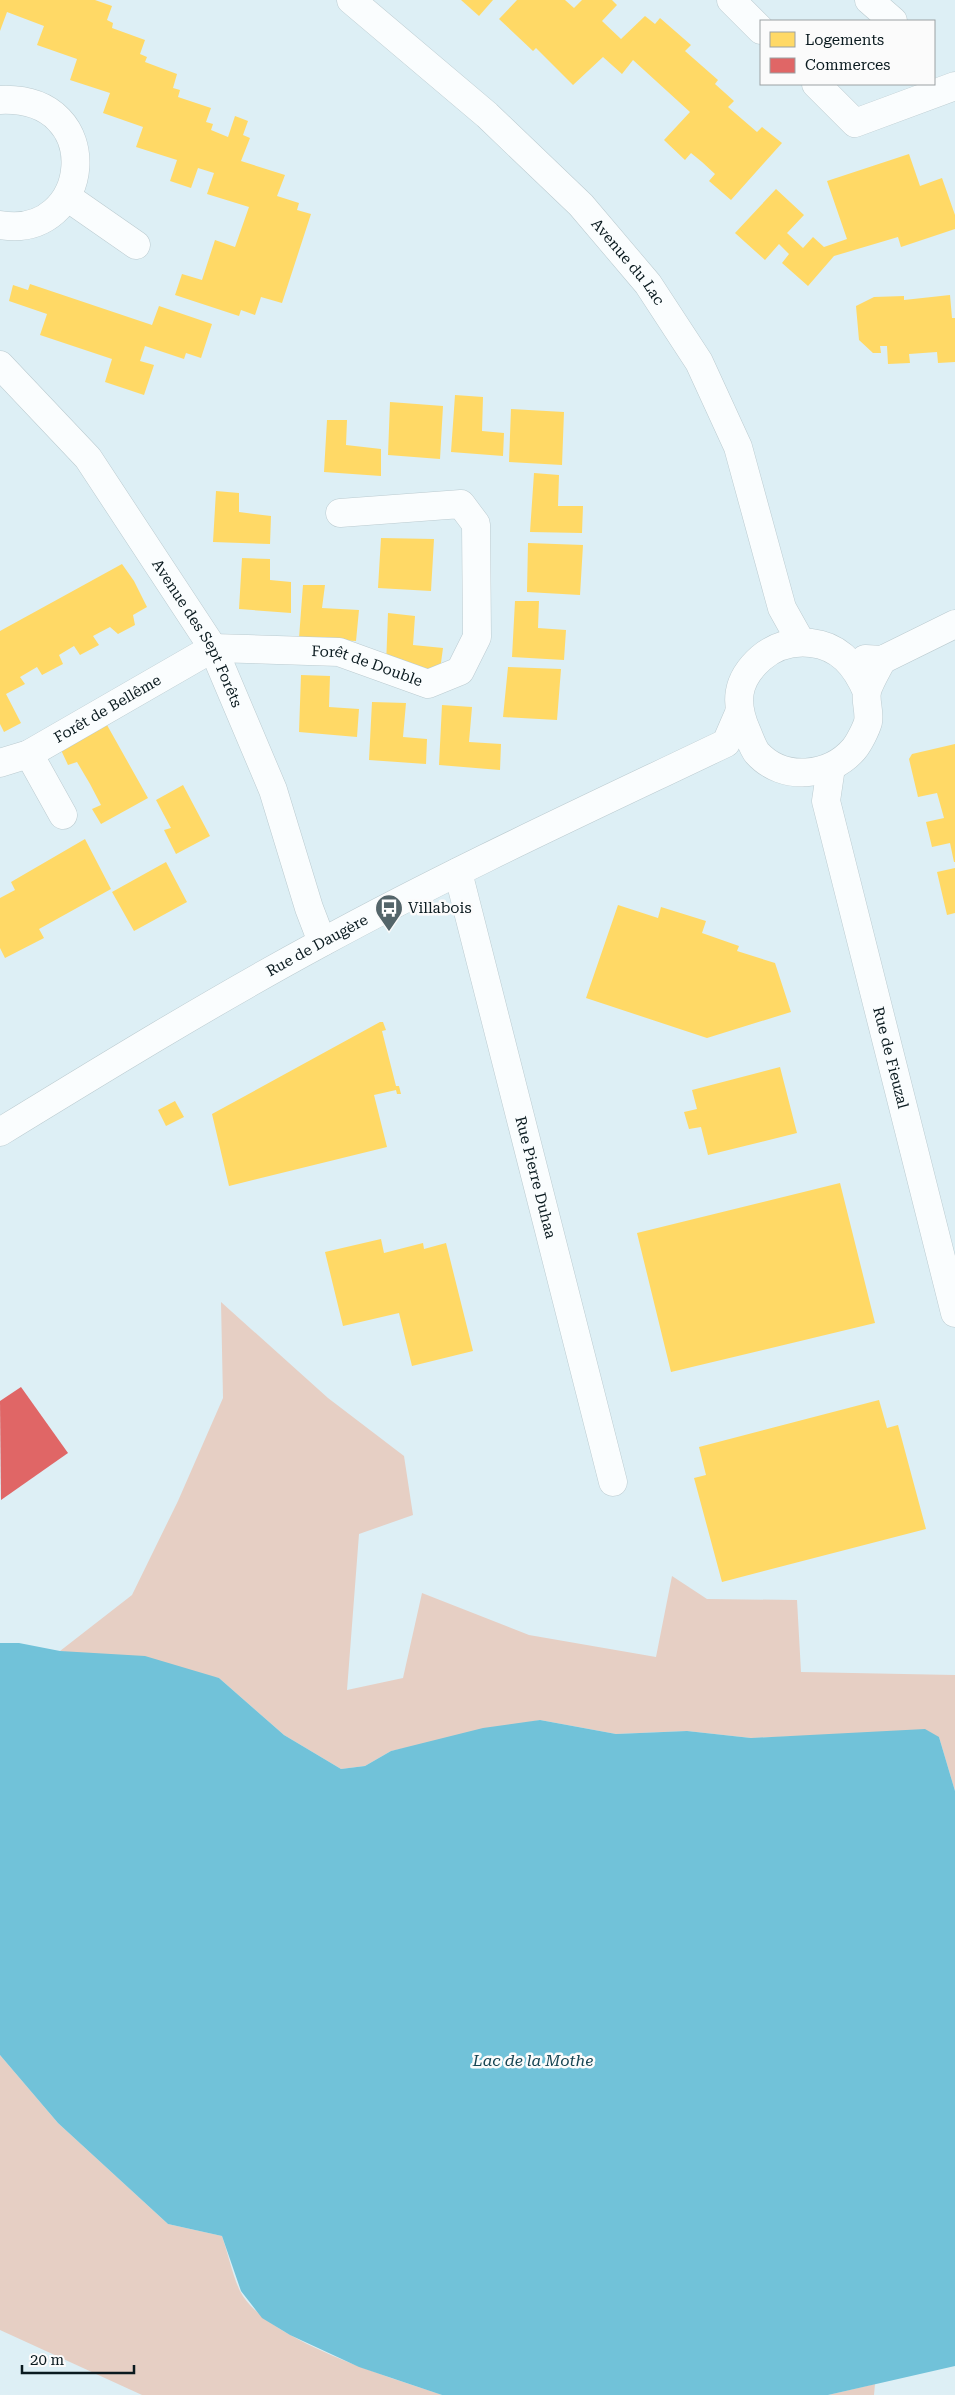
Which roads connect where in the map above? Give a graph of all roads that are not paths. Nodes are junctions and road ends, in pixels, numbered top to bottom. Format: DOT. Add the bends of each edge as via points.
graph roads {
  1 [pos="351,0"];
  2 [pos="732,0"];
  3 [pos="870,0"];
  4 [pos="892,20"];
  5 [pos="760,29"];
  6 [pos="817,85"];
  7 [pos="939,88"];
  8 [pos="0,100"];
  9 [pos="67,197"];
  10 [pos="0,225"];
  11 [pos="136,245"];
  12 [pos="0,365"];
  13 [pos="340,513"];
  14 [pos="782,608"];
  15 [pos="955,624"];
  16 [pos="801,642"];
  17 [pos="213,648"];
  18 [pos="768,653"];
  19 [pos="846,657"];
  20 [pos="882,660"];
  21 [pos="867,692"];
  22 [pos="738,713"];
  23 [pos="726,743"];
  24 [pos="756,752"];
  25 [pos="30,754"];
  26 [pos="0,763"];
  27 [pos="831,767"];
  28 [pos="792,772"];
  29 [pos="826,801"];
  30 [pos="63,815"];
  31 [pos="458,872"];
  32 [pos="322,942"];
  33 [pos="0,1132"];
  34 [pos="955,1313"];
  35 [pos="613,1482"];
  1 -- 14 [label="street, Avenue du Lac" via="487,115 581,205 648,284 699,362 738,447"];
  2 -- 5 [label="street"];
  3 -- 4 [label="street"];
  6 -- 7 [label="street" via="855,123"];
  8 -- 9 [label="street" via="20,99 40,105 58,117 76,156 75,177"];
  9 -- 10 [label="street" via="53,213 34,224 13,228"];
  9 -- 11 [label="street"];
  12 -- 17 [label="street, Avenue des Sept Forêts" via="88,458"];
  13 -- 17 [label="street, Forêt de Double" via="461,504 476,524 478,637 460,672 428,684 338,652"];
  14 -- 16 [label="street, Avenue du Lac"];
  14 -- 18 [label="street"];
  15 -- 20 [label="street"];
  16 -- 18 [label="street" via="784,645"];
  16 -- 19 [label="street" via="817,643"];
  17 -- 25 [label="street, Forêt de Bellême"];
  17 -- 32 [label="street, Avenue des Sept Forêts" via="273,790"];
  18 -- 22 [label="street" via="754,664 745,679"];
  19 -- 20 [label="street"];
  19 -- 21 [label="street" via="859,673"];
  20 -- 21 [label="street"];
  21 -- 27 [label="street" via="868,721 855,748"];
  22 -- 23 [label="street"];
  22 -- 24 [label="street"];
  23 -- 24 [label="street"];
  23 -- 31 [label="street, Rue de Daugère"];
  24 -- 28 [label="street" via="772,765"];
  25 -- 26 [label="street, Forêt de Bellême"];
  25 -- 30 [label="street"];
  27 -- 28 [label="street" via="812,773"];
  27 -- 29 [label="street, Rue de Fieuzal"];
  28 -- 29 [label="street"];
  29 -- 34 [label="street, Rue de Fieuzal"];
  31 -- 32 [label="street, Rue de Daugère"];
  31 -- 35 [label="street, Rue Pierre Duhaa"];
  32 -- 33 [label="street, Rue de Daugère"];
}
